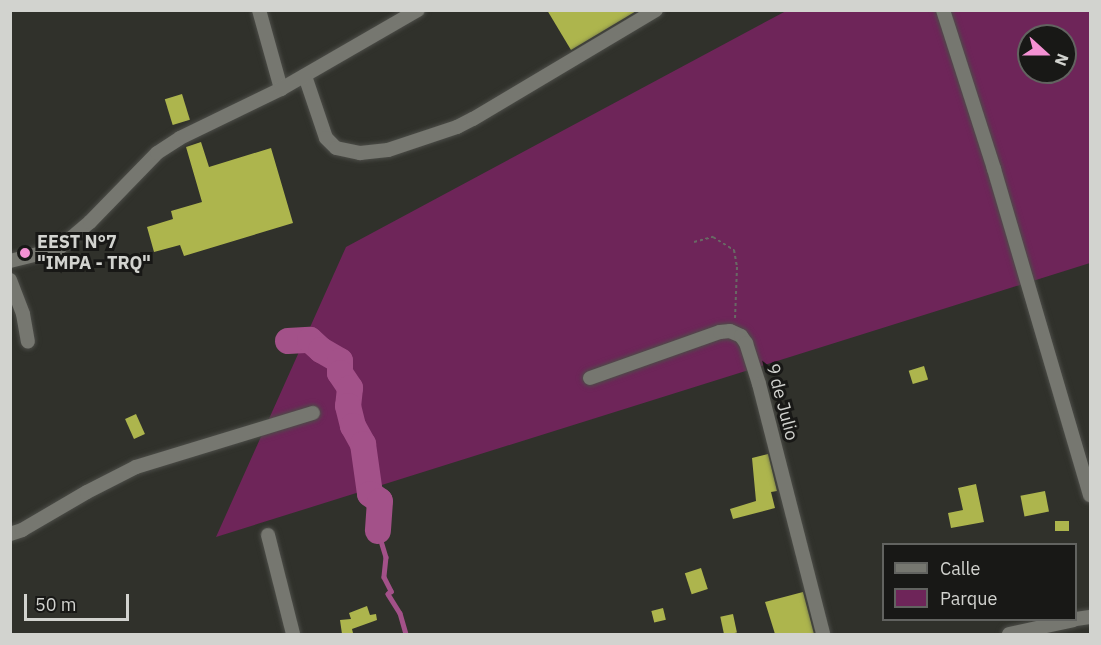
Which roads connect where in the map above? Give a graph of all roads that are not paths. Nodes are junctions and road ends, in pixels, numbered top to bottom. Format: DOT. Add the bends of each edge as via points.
graph roads {
  1 [pos="259,10"];
  2 [pos="418,10"];
  3 [pos="656,10"];
  4 [pos="944,10"];
  5 [pos="305,76"];
  6 [pos="281,89"];
  7 [pos="10,261"];
  8 [pos="10,280"];
  9 [pos="28,342"];
  10 [pos="590,378"];
  11 [pos="313,413"];
  12 [pos="1090,495"];
  13 [pos="10,534"];
  14 [pos="268,535"];
  15 [pos="1066,621"];
  16 [pos="293,634"];
  17 [pos="824,634"];
  18 [pos="1009,634"];
  1 -- 6 [label="street"];
  2 -- 5 [label="street"];
  3 -- 5 [label="street" via="473,119 388,150 360,153 336,148 326,138"];
  4 -- 12 [label="street"];
  5 -- 6 [label="street"];
  6 -- 7 [label="street" via="157,153 58,249"];
  8 -- 9 [label="street" via="23,314"];
  10 -- 17 [label="street, 9 de Julio" via="720,332 734,333 747,343"];
  11 -- 13 [label="street" via="136,467"];
  14 -- 16 [label="street"];
  15 -- 18 [label="street"];
}
